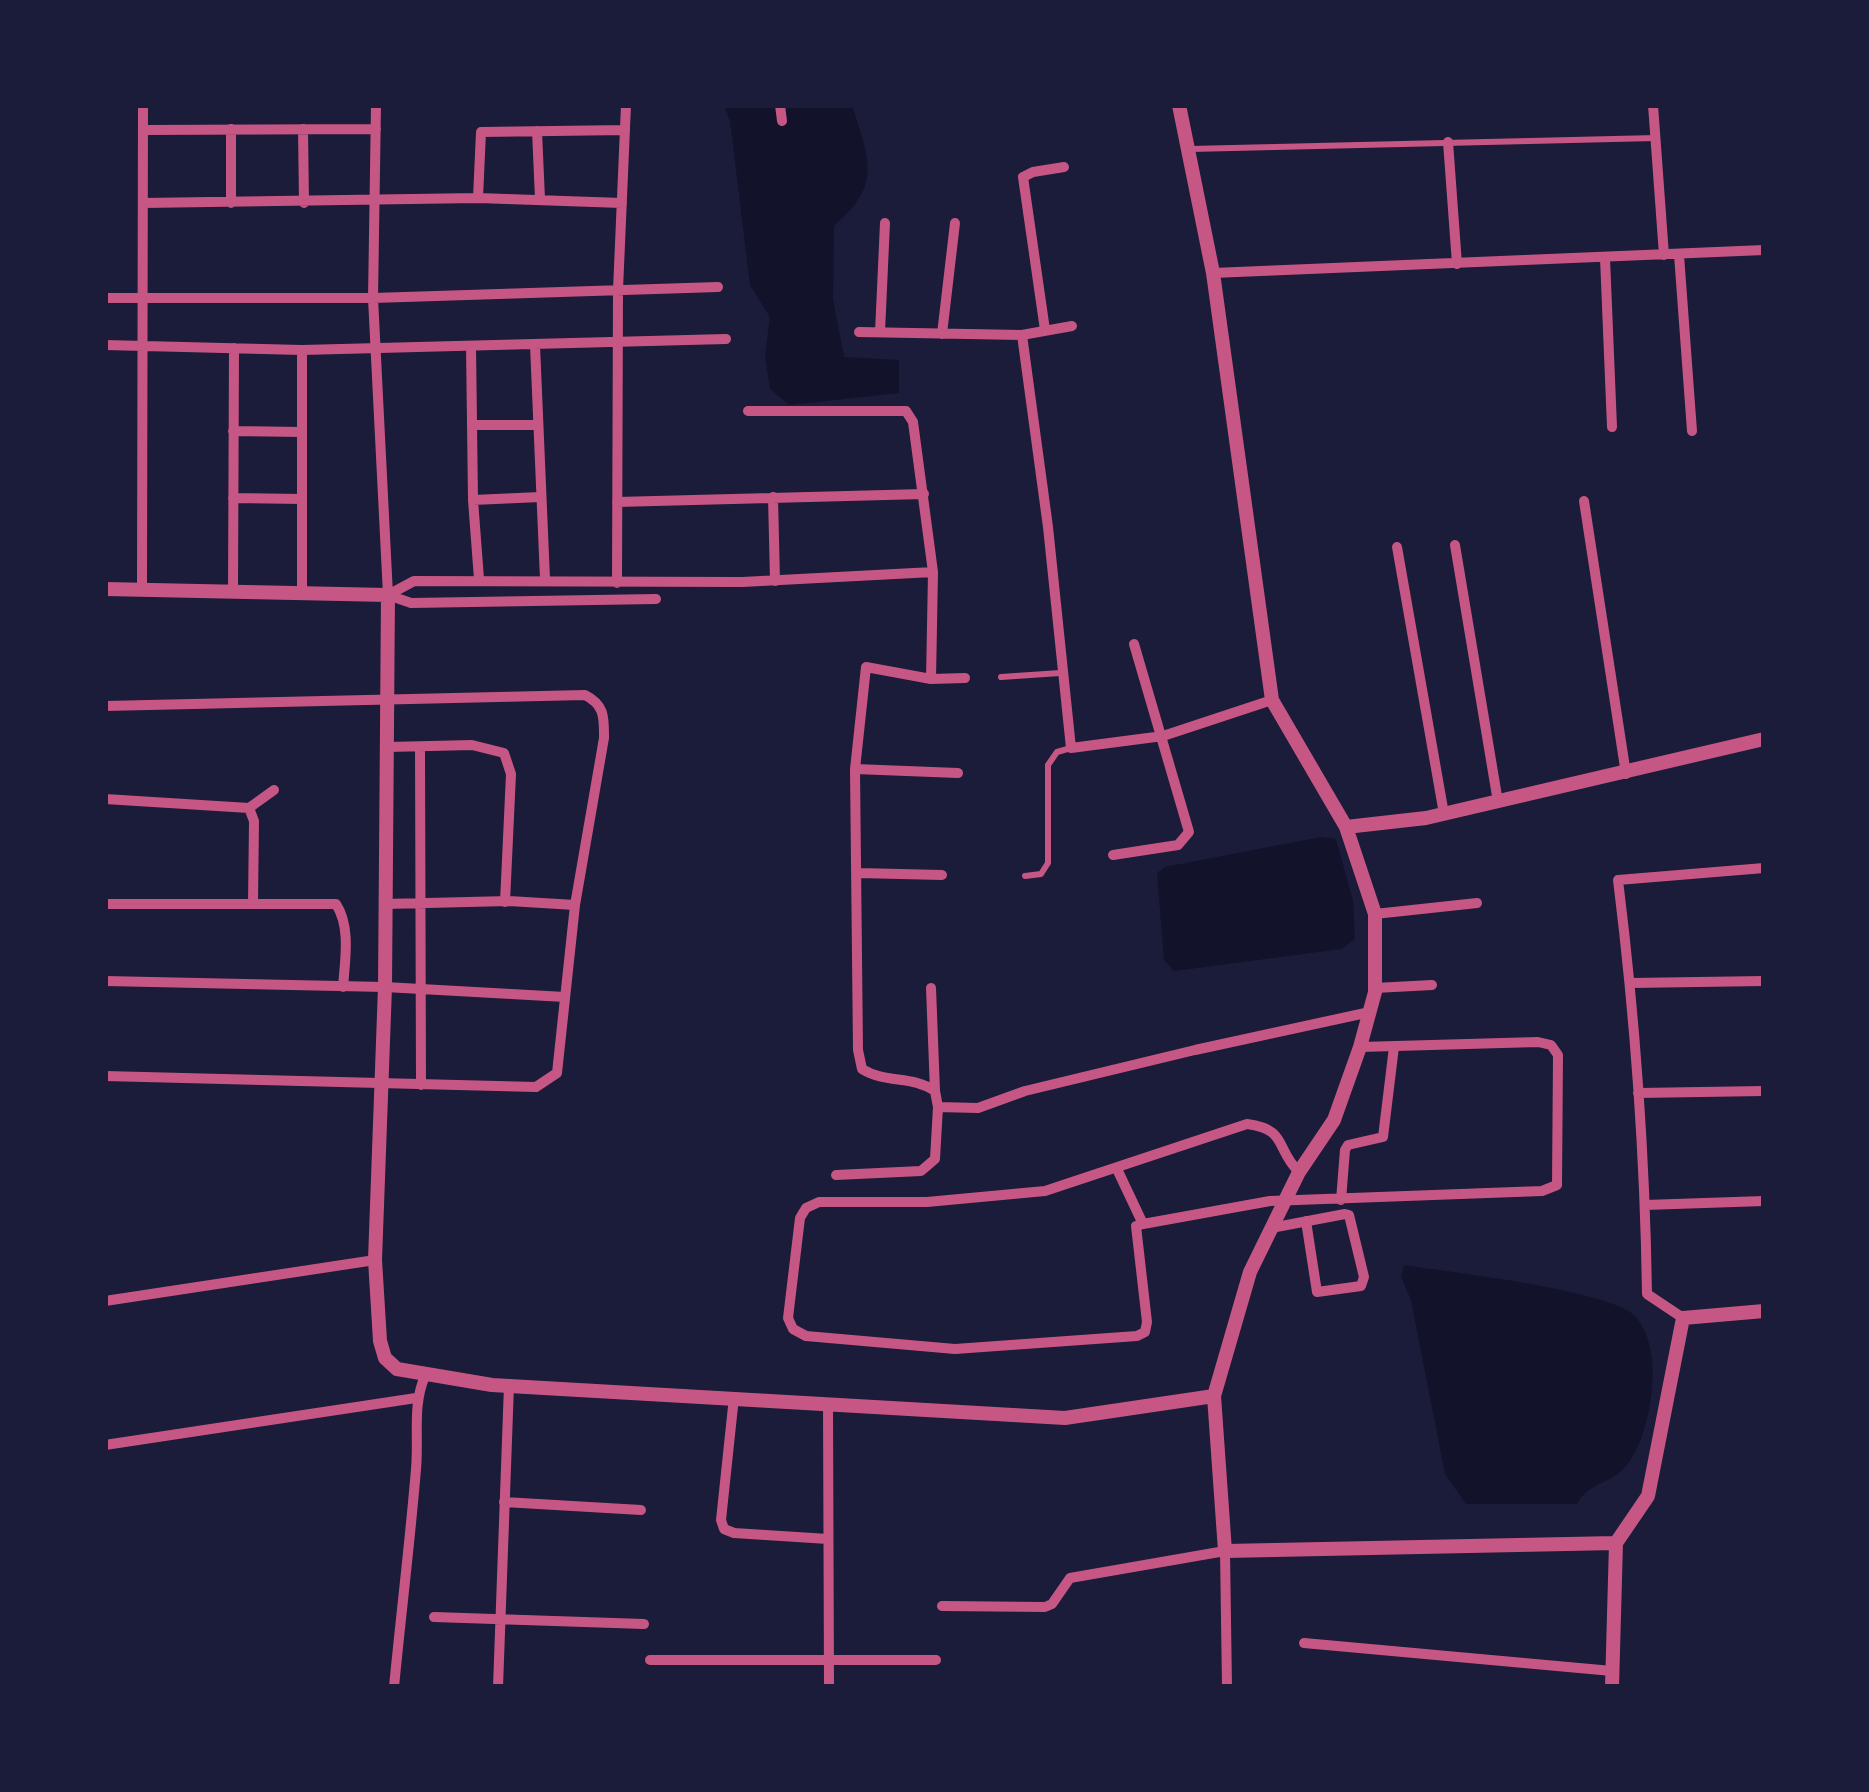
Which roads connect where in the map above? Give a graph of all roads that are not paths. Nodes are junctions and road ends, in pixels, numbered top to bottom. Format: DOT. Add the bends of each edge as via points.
graph roads {
  1 [pos="143,105"];
  2 [pos="376,105"];
  3 [pos="626,105"];
  4 [pos="779,105"];
  5 [pos="1179,105"];
  6 [pos="1654,105"];
  7 [pos="782,121"];
  8 [pos="231,129"];
  9 [pos="303,129"];
  10 [pos="376,129"];
  11 [pos="143,130"];
  12 [pos="625,130"];
  13 [pos="537,131"];
  14 [pos="1656,139"];
  15 [pos="1448,142"];
  16 [pos="1187,149"];
  17 [pos="1064,167"];
  18 [pos="478,199"];
  19 [pos="540,199"];
  20 [pos="304,202"];
  21 [pos="374,202"];
  22 [pos="143,203"];
  23 [pos="231,203"];
  24 [pos="622,203"];
  25 [pos="885,223"];
  26 [pos="955,223"];
  27 [pos="1764,250"];
  28 [pos="1664,255"];
  29 [pos="1679,255"];
  30 [pos="1605,258"];
  31 [pos="1457,264"];
  32 [pos="1213,273"];
  33 [pos="718,286"];
  34 [pos="618,290"];
  35 [pos="105,298"];
  36 [pos="143,298"];
  37 [pos="373,298"];
  38 [pos="1072,326"];
  39 [pos="1045,330"];
  40 [pos="859,332"];
  41 [pos="880,332"];
  42 [pos="943,334"];
  43 [pos="1022,335"];
  44 [pos="726,339"];
  45 [pos="618,343"];
  46 [pos="105,345"];
  47 [pos="142,345"];
  48 [pos="536,345"];
  49 [pos="471,346"];
  50 [pos="376,347"];
  51 [pos="234,348"];
  52 [pos="302,350"];
  53 [pos="748,411"];
  54 [pos="472,425"];
  55 [pos="538,425"];
  56 [pos="1612,427"];
  57 [pos="233,431"];
  58 [pos="1692,431"];
  59 [pos="302,432"];
  60 [pos="924,494"];
  61 [pos="233,497"];
  62 [pos="540,497"];
  63 [pos="772,497"];
  64 [pos="302,499"];
  65 [pos="472,500"];
  66 [pos="1584,501"];
  67 [pos="617,502"];
  68 [pos="1455,545"];
  69 [pos="1397,547"];
  70 [pos="933,572"];
  71 [pos="545,579"];
  72 [pos="479,580"];
  73 [pos="775,581"];
  74 [pos="616,583"];
  75 [pos="105,589"];
  76 [pos="142,590"];
  77 [pos="232,591"];
  78 [pos="302,592"];
  79 [pos="388,595"];
  80 [pos="656,599"];
  81 [pos="1134,644"];
  82 [pos="1060,673"];
  83 [pos="1001,676"];
  84 [pos="964,678"];
  85 [pos="931,679"];
  86 [pos="389,699"];
  87 [pos="1272,700"];
  88 [pos="105,706"];
  89 [pos="1163,736"];
  90 [pos="1764,740"];
  91 [pos="420,746"];
  92 [pos="388,747"];
  93 [pos="1071,748"];
  94 [pos="855,769"];
  95 [pos="958,772"];
  96 [pos="1626,774"];
  97 [pos="274,790"];
  98 [pos="105,800"];
  99 [pos="1498,802"];
  100 [pos="249,808"];
  101 [pos="1444,814"];
  102 [pos="1346,827"];
  103 [pos="1113,855"];
  104 [pos="1764,868"];
  105 [pos="858,873"];
  106 [pos="942,875"];
  107 [pos="1025,876"];
  108 [pos="505,902"];
  109 [pos="253,903"];
  110 [pos="423,903"];
  111 [pos="105,904"];
  112 [pos="385,904"];
  113 [pos="1477,904"];
  114 [pos="574,905"];
  115 [pos="1375,914"];
  116 [pos="105,981"];
  117 [pos="1764,981"];
  118 [pos="1631,983"];
  119 [pos="1432,985"];
  120 [pos="343,987"];
  121 [pos="385,988"];
  122 [pos="931,988"];
  123 [pos="1375,988"];
  124 [pos="423,990"];
  125 [pos="565,998"];
  126 [pos="1370,1012"];
  127 [pos="1360,1047"];
  128 [pos="1394,1047"];
  129 [pos="105,1076"];
  130 [pos="381,1084"];
  131 [pos="421,1085"];
  132 [pos="935,1091"];
  133 [pos="1764,1091"];
  134 [pos="1638,1093"];
  135 [pos="938,1107"];
  136 [pos="1117,1169"];
  137 [pos="1299,1172"];
  138 [pos="836,1175"];
  139 [pos="1341,1200"];
  140 [pos="1764,1201"];
  141 [pos="1283,1203"];
  142 [pos="1646,1204"];
  143 [pos="1306,1221"];
  144 [pos="1143,1223"];
  145 [pos="1271,1228"];
  146 [pos="375,1260"];
  147 [pos="105,1300"];
  148 [pos="1764,1311"];
  149 [pos="1683,1318"];
  150 [pos="425,1376"];
  151 [pos="509,1385"];
  152 [pos="1214,1396"];
  153 [pos="734,1397"];
  154 [pos="416,1398"];
  155 [pos="828,1403"];
  156 [pos="105,1445"];
  157 [pos="504,1502"];
  158 [pos="641,1510"];
  159 [pos="828,1539"];
  160 [pos="1616,1543"];
  161 [pos="1225,1551"];
  162 [pos="942,1606"];
  163 [pos="434,1617"];
  164 [pos="500,1618"];
  165 [pos="644,1624"];
  166 [pos="1304,1642"];
  167 [pos="650,1660"];
  168 [pos="936,1660"];
  169 [pos="830,1661"];
  170 [pos="1612,1679"];
  171 [pos="394,1687"];
  172 [pos="498,1687"];
  173 [pos="829,1687"];
  174 [pos="1227,1687"];
  1 -- 11 [label="street"];
  2 -- 10 [label="street"];
  3 -- 12 [label="street"];
  4 -- 7 [label="street"];
  5 -- 16 [label="street"];
  6 -- 14 [label="street"];
  8 -- 9 [label="street"];
  8 -- 11 [label="street"];
  8 -- 23 [label="street"];
  9 -- 10 [label="street"];
  9 -- 20 [label="street"];
  10 -- 21 [label="street"];
  11 -- 22 [label="street"];
  12 -- 13 [label="street"];
  12 -- 24 [label="street"];
  13 -- 18 [label="street" via="481,131"];
  13 -- 19 [label="street"];
  14 -- 15 [label="lane"];
  14 -- 28 [label="street"];
  15 -- 16 [label="lane"];
  15 -- 31 [label="street"];
  16 -- 32 [label="street"];
  17 -- 39 [label="street" via="1023,177"];
  18 -- 19 [label="street"];
  18 -- 21 [label="street"];
  19 -- 24 [label="street"];
  20 -- 21 [label="street"];
  20 -- 23 [label="street"];
  21 -- 37 [label="street"];
  22 -- 23 [label="street"];
  22 -- 36 [label="street"];
  24 -- 34 [label="street"];
  25 -- 41 [label="street"];
  26 -- 42 [label="street"];
  27 -- 29 [label="street"];
  28 -- 29 [label="street"];
  28 -- 30 [label="street"];
  29 -- 58 [label="street"];
  30 -- 31 [label="street"];
  30 -- 56 [label="street"];
  31 -- 32 [label="street"];
  32 -- 87 [label="street"];
  33 -- 34 [label="street"];
  34 -- 37 [label="street"];
  34 -- 45 [label="street"];
  35 -- 36 [label="street"];
  36 -- 37 [label="street"];
  36 -- 47 [label="street"];
  37 -- 50 [label="street"];
  38 -- 39 [label="street"];
  39 -- 43 [label="street"];
  40 -- 41 [label="street"];
  41 -- 42 [label="street"];
  42 -- 43 [label="street"];
  43 -- 82 [label="street"];
  44 -- 45 [label="street"];
  45 -- 48 [label="street"];
  45 -- 67 [label="street"];
  46 -- 47 [label="street"];
  47 -- 51 [label="street"];
  47 -- 76 [label="street"];
  48 -- 49 [label="street"];
  48 -- 55 [label="street"];
  49 -- 50 [label="street"];
  49 -- 54 [label="street"];
  50 -- 52 [label="street"];
  50 -- 79 [label="street"];
  51 -- 52 [label="street"];
  51 -- 57 [label="street"];
  52 -- 59 [label="street"];
  53 -- 60 [label="street" via="906,410"];
  54 -- 55 [label="street"];
  54 -- 65 [label="street"];
  55 -- 62 [label="street"];
  57 -- 59 [label="street"];
  57 -- 61 [label="street"];
  59 -- 64 [label="street"];
  60 -- 63 [label="street"];
  60 -- 70 [label="street"];
  61 -- 64 [label="street"];
  61 -- 77 [label="street"];
  62 -- 65 [label="street"];
  62 -- 71 [label="street"];
  63 -- 67 [label="street"];
  63 -- 73 [label="street"];
  64 -- 78 [label="street"];
  65 -- 72 [label="street"];
  66 -- 96 [label="street"];
  67 -- 74 [label="street"];
  68 -- 99 [label="street"];
  69 -- 101 [label="street"];
  70 -- 73 [label="street"];
  70 -- 85 [label="street"];
  71 -- 72 [label="street"];
  71 -- 74 [label="street"];
  72 -- 79 [label="street" via="414,580"];
  73 -- 74 [label="street"];
  75 -- 76 [label="street"];
  76 -- 77 [label="street"];
  77 -- 78 [label="street"];
  78 -- 79 [label="street"];
  79 -- 80 [label="street" via="410,603"];
  79 -- 86 [label="street"];
  81 -- 89 [label="street"];
  82 -- 83 [label="lane"];
  82 -- 93 [label="street"];
  84 -- 85 [label="street"];
  85 -- 94 [label="street" via="866,667"];
  86 -- 88 [label="street"];
  86 -- 92 [label="street"];
  86 -- 114 [label="street" via="598,701 604,738"];
  87 -- 89 [label="street"];
  87 -- 102 [label="street"];
  89 -- 93 [label="street"];
  89 -- 103 [label="street" via="1186,840"];
  90 -- 96 [label="street"];
  91 -- 92 [label="street"];
  91 -- 108 [label="street" via="504,752 511,774"];
  91 -- 110 [label="street"];
  92 -- 112 [label="street"];
  93 -- 107 [label="lane" via="1048,765 1046,870"];
  94 -- 95 [label="street"];
  94 -- 105 [label="street"];
  96 -- 99 [label="street"];
  97 -- 100 [label="street"];
  98 -- 100 [label="street"];
  99 -- 101 [label="street"];
  100 -- 109 [label="street"];
  101 -- 102 [label="street"];
  102 -- 115 [label="street"];
  104 -- 118 [label="street" via="1618,880"];
  105 -- 106 [label="street"];
  105 -- 132 [label="street" via="862,1069"];
  108 -- 110 [label="street"];
  108 -- 114 [label="street"];
  109 -- 111 [label="street"];
  109 -- 120 [label="street" via="335,904 346,938"];
  110 -- 112 [label="street"];
  110 -- 124 [label="street"];
  112 -- 121 [label="street"];
  113 -- 115 [label="street"];
  114 -- 125 [label="street"];
  115 -- 123 [label="street"];
  116 -- 120 [label="street"];
  117 -- 118 [label="street"];
  118 -- 134 [label="street"];
  119 -- 123 [label="street"];
  120 -- 121 [label="street"];
  121 -- 124 [label="street"];
  121 -- 130 [label="street"];
  122 -- 132 [label="street"];
  123 -- 126 [label="street"];
  124 -- 125 [label="street"];
  124 -- 131 [label="street"];
  125 -- 131 [label="street" via="550,1082"];
  126 -- 127 [label="street"];
  126 -- 135 [label="street" via="978,1108"];
  127 -- 128 [label="street"];
  127 -- 137 [label="street" via="1334,1120"];
  128 -- 139 [label="street" via="1383,1137 1348,1145"];
  128 -- 139 [label="street" via="1551,1045 1558,1055 1557,1185"];
  129 -- 130 [label="street"];
  130 -- 131 [label="street"];
  130 -- 146 [label="street"];
  132 -- 135 [label="street"];
  133 -- 134 [label="street"];
  134 -- 142 [label="street"];
  135 -- 138 [label="street" via="930,1166"];
  136 -- 137 [label="street" via="1247,1124 1268,1127"];
  136 -- 144 [label="street"];
  136 -- 144 [label="street" via="1045,1191 806,1208 788,1318 793,1330 955,1349 1137,1336 1147,1322 1136,1226"];
  137 -- 141 [label="street"];
  139 -- 141 [label="street"];
  140 -- 142 [label="street"];
  141 -- 144 [label="street"];
  141 -- 145 [label="street"];
  142 -- 149 [label="street" via="1647,1294"];
  143 -- 143 [label="street" via="1352,1219 1361,1286 1317,1292"];
  143 -- 145 [label="street"];
  145 -- 152 [label="street"];
  146 -- 147 [label="street"];
  146 -- 150 [label="street" via="385,1358 397,1370"];
  148 -- 149 [label="street"];
  149 -- 160 [label="street" via="1648,1496"];
  150 -- 151 [label="street"];
  150 -- 154 [label="street"];
  151 -- 153 [label="street"];
  151 -- 157 [label="street"];
  152 -- 155 [label="street" via="1065,1418"];
  152 -- 161 [label="street"];
  153 -- 155 [label="street"];
  153 -- 159 [label="street" via="724,1528"];
  154 -- 156 [label="street"];
  154 -- 171 [label="street"];
  155 -- 159 [label="street"];
  157 -- 158 [label="street"];
  157 -- 164 [label="street"];
  159 -- 169 [label="street"];
  160 -- 161 [label="street"];
  160 -- 170 [label="street"];
  161 -- 162 [label="street" via="1070,1578 1045,1607"];
  161 -- 174 [label="street"];
  163 -- 164 [label="street"];
  164 -- 165 [label="street"];
  164 -- 172 [label="street"];
  166 -- 170 [label="street"];
  167 -- 169 [label="street"];
  168 -- 169 [label="street"];
  169 -- 173 [label="street"];
}
